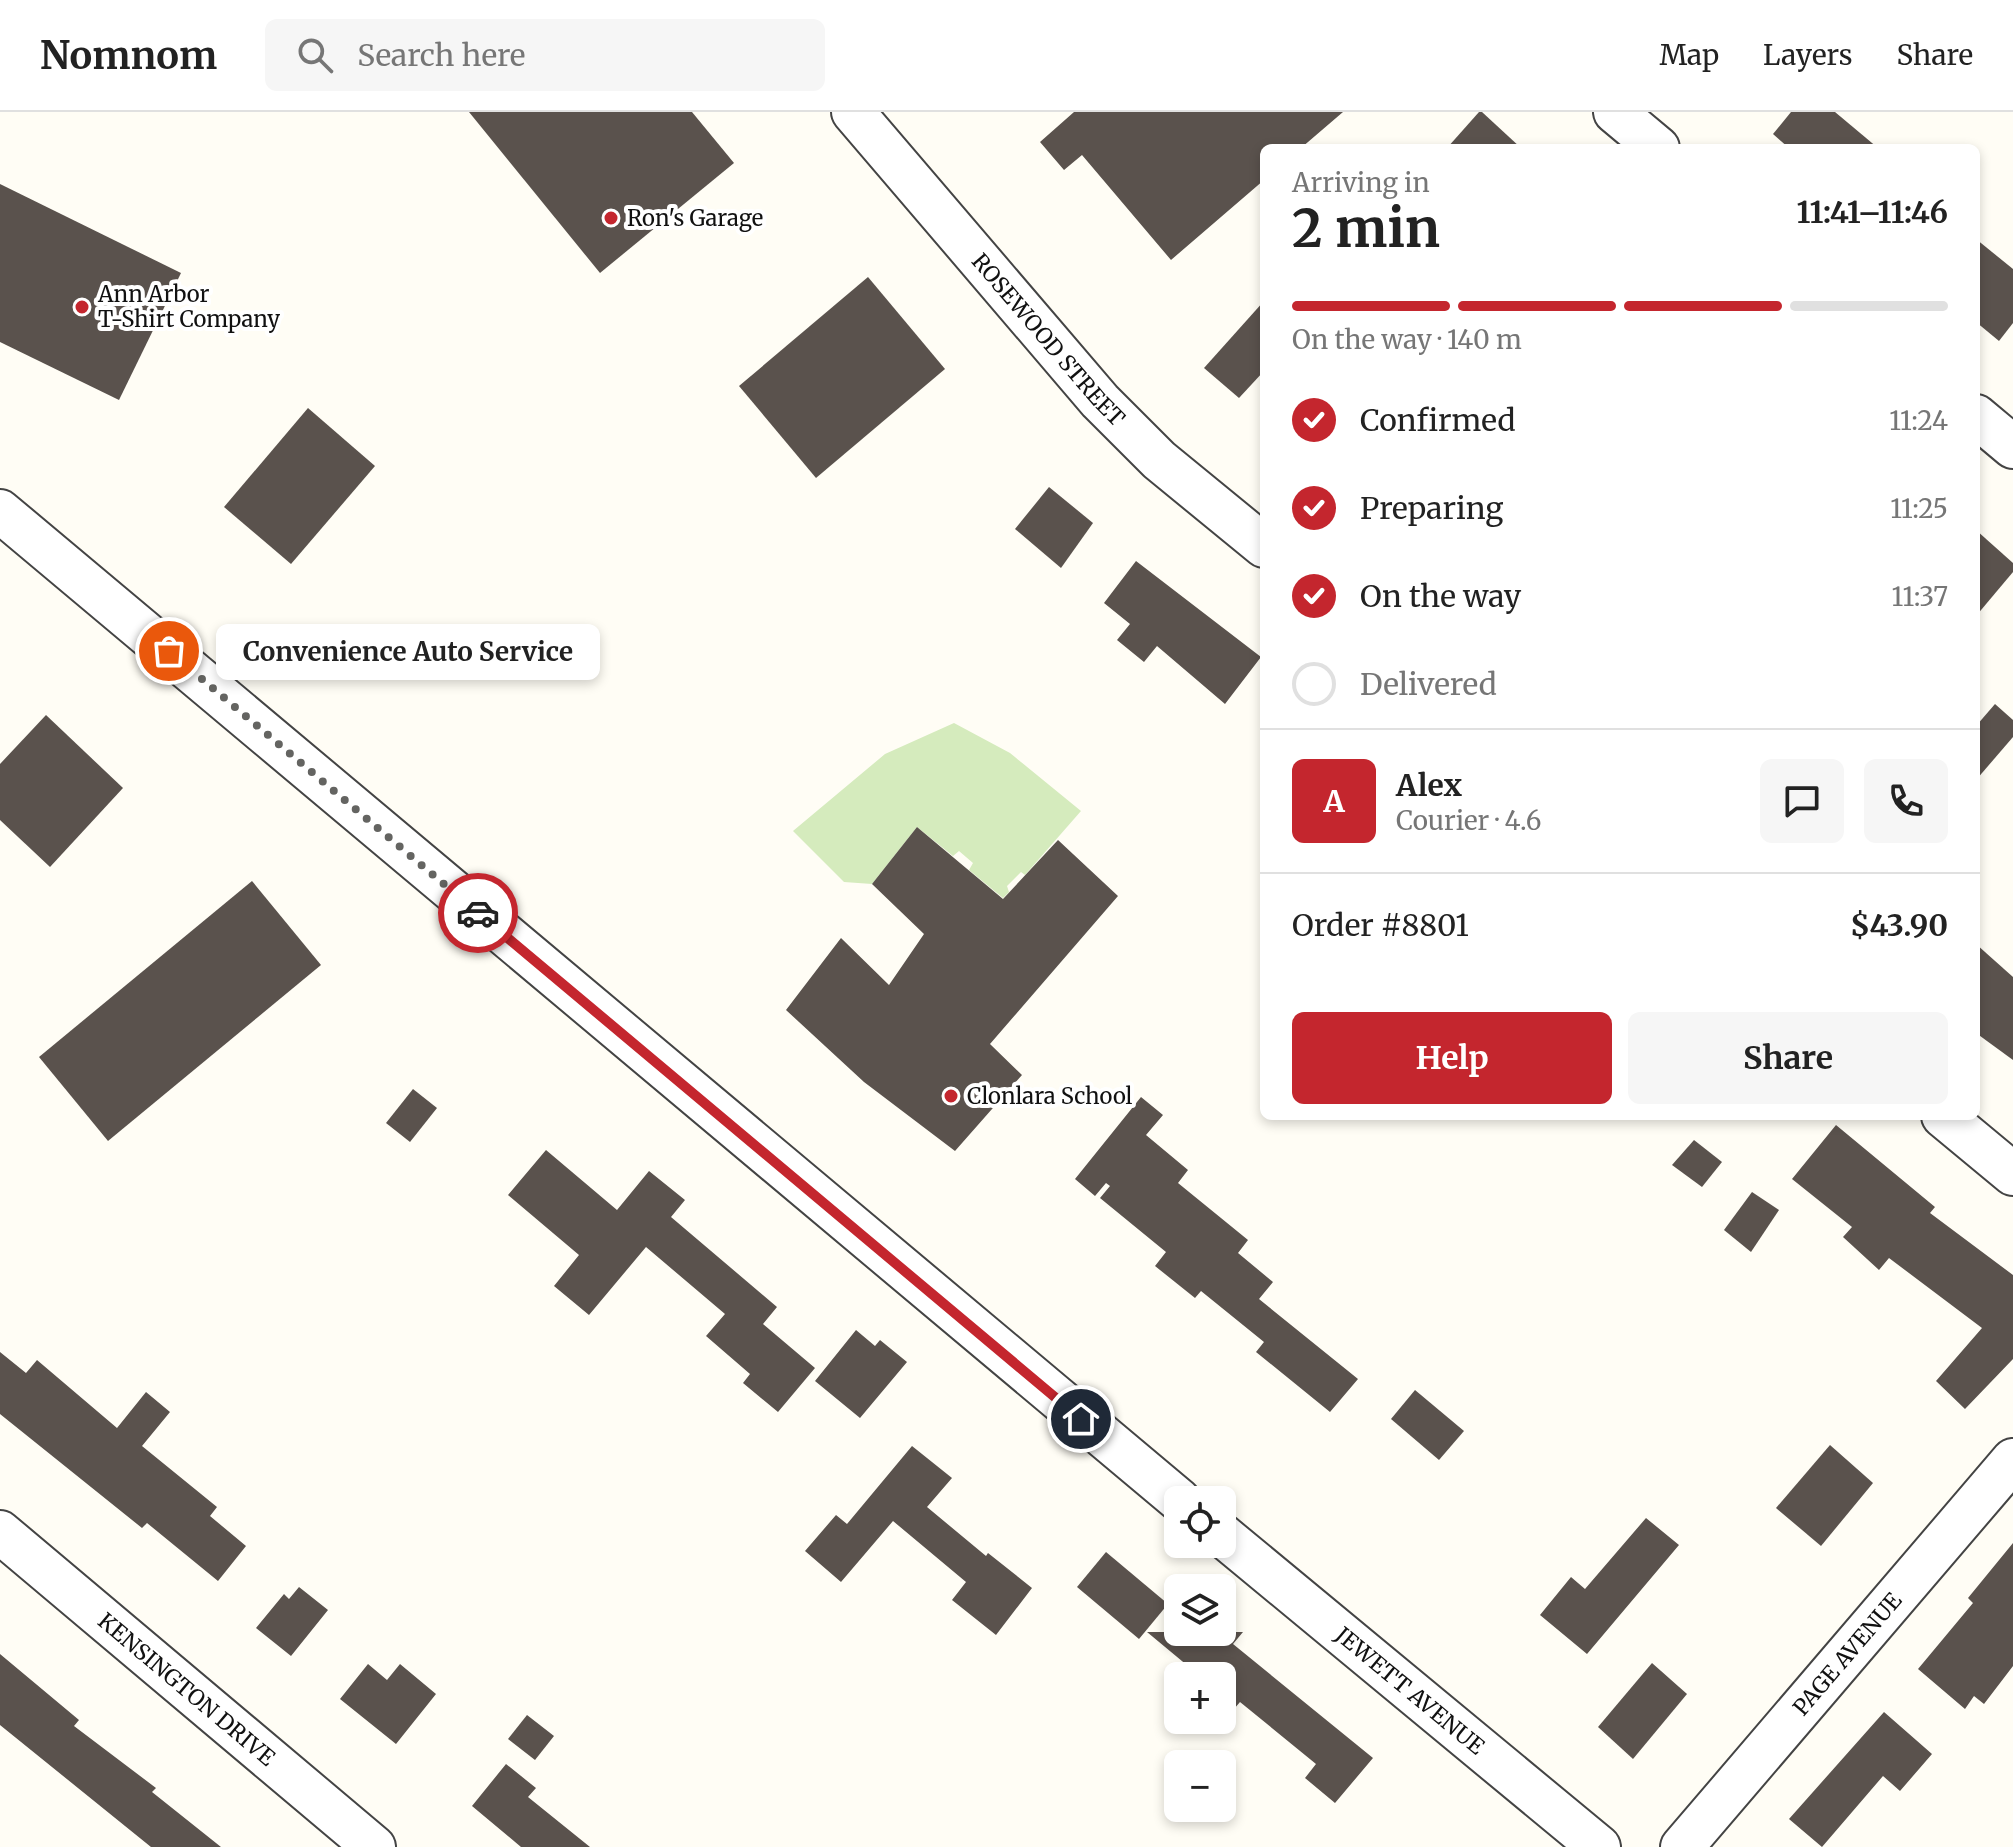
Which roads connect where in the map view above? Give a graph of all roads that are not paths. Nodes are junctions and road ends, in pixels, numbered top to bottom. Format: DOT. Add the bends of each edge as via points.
graph roads {
  1 [pos="853,112"];
  2 [pos="1615,112"];
  3 [pos="1653,144"];
  4 [pos="1980,419"];
  5 [pos="2013,447"];
  6 [pos="0,511"];
  7 [pos="1260,543"];
  8 [pos="1948,1120"];
  9 [pos="2013,1174"];
  10 [pos="2013,1460"];
  11 [pos="1164,1487"];
  12 [pos="0,1532"];
  13 [pos="1236,1547"];
  14 [pos="368,1845"];
  15 [pos="1599,1847"];
  16 [pos="1682,1847"];
  1 -- 7 [label="street, ROSEWOOD STREET" via="1100,401 1159,460"];
  2 -- 3 [label="street"];
  4 -- 5 [label="street"];
  6 -- 11 [label="street"];
  8 -- 9 [label="street"];
  10 -- 16 [label="street, PAGE AVENUE"];
  12 -- 14 [label="street, KENSINGTON DRIVE"];
  13 -- 15 [label="street, JEWETT AVENUE"];
}
